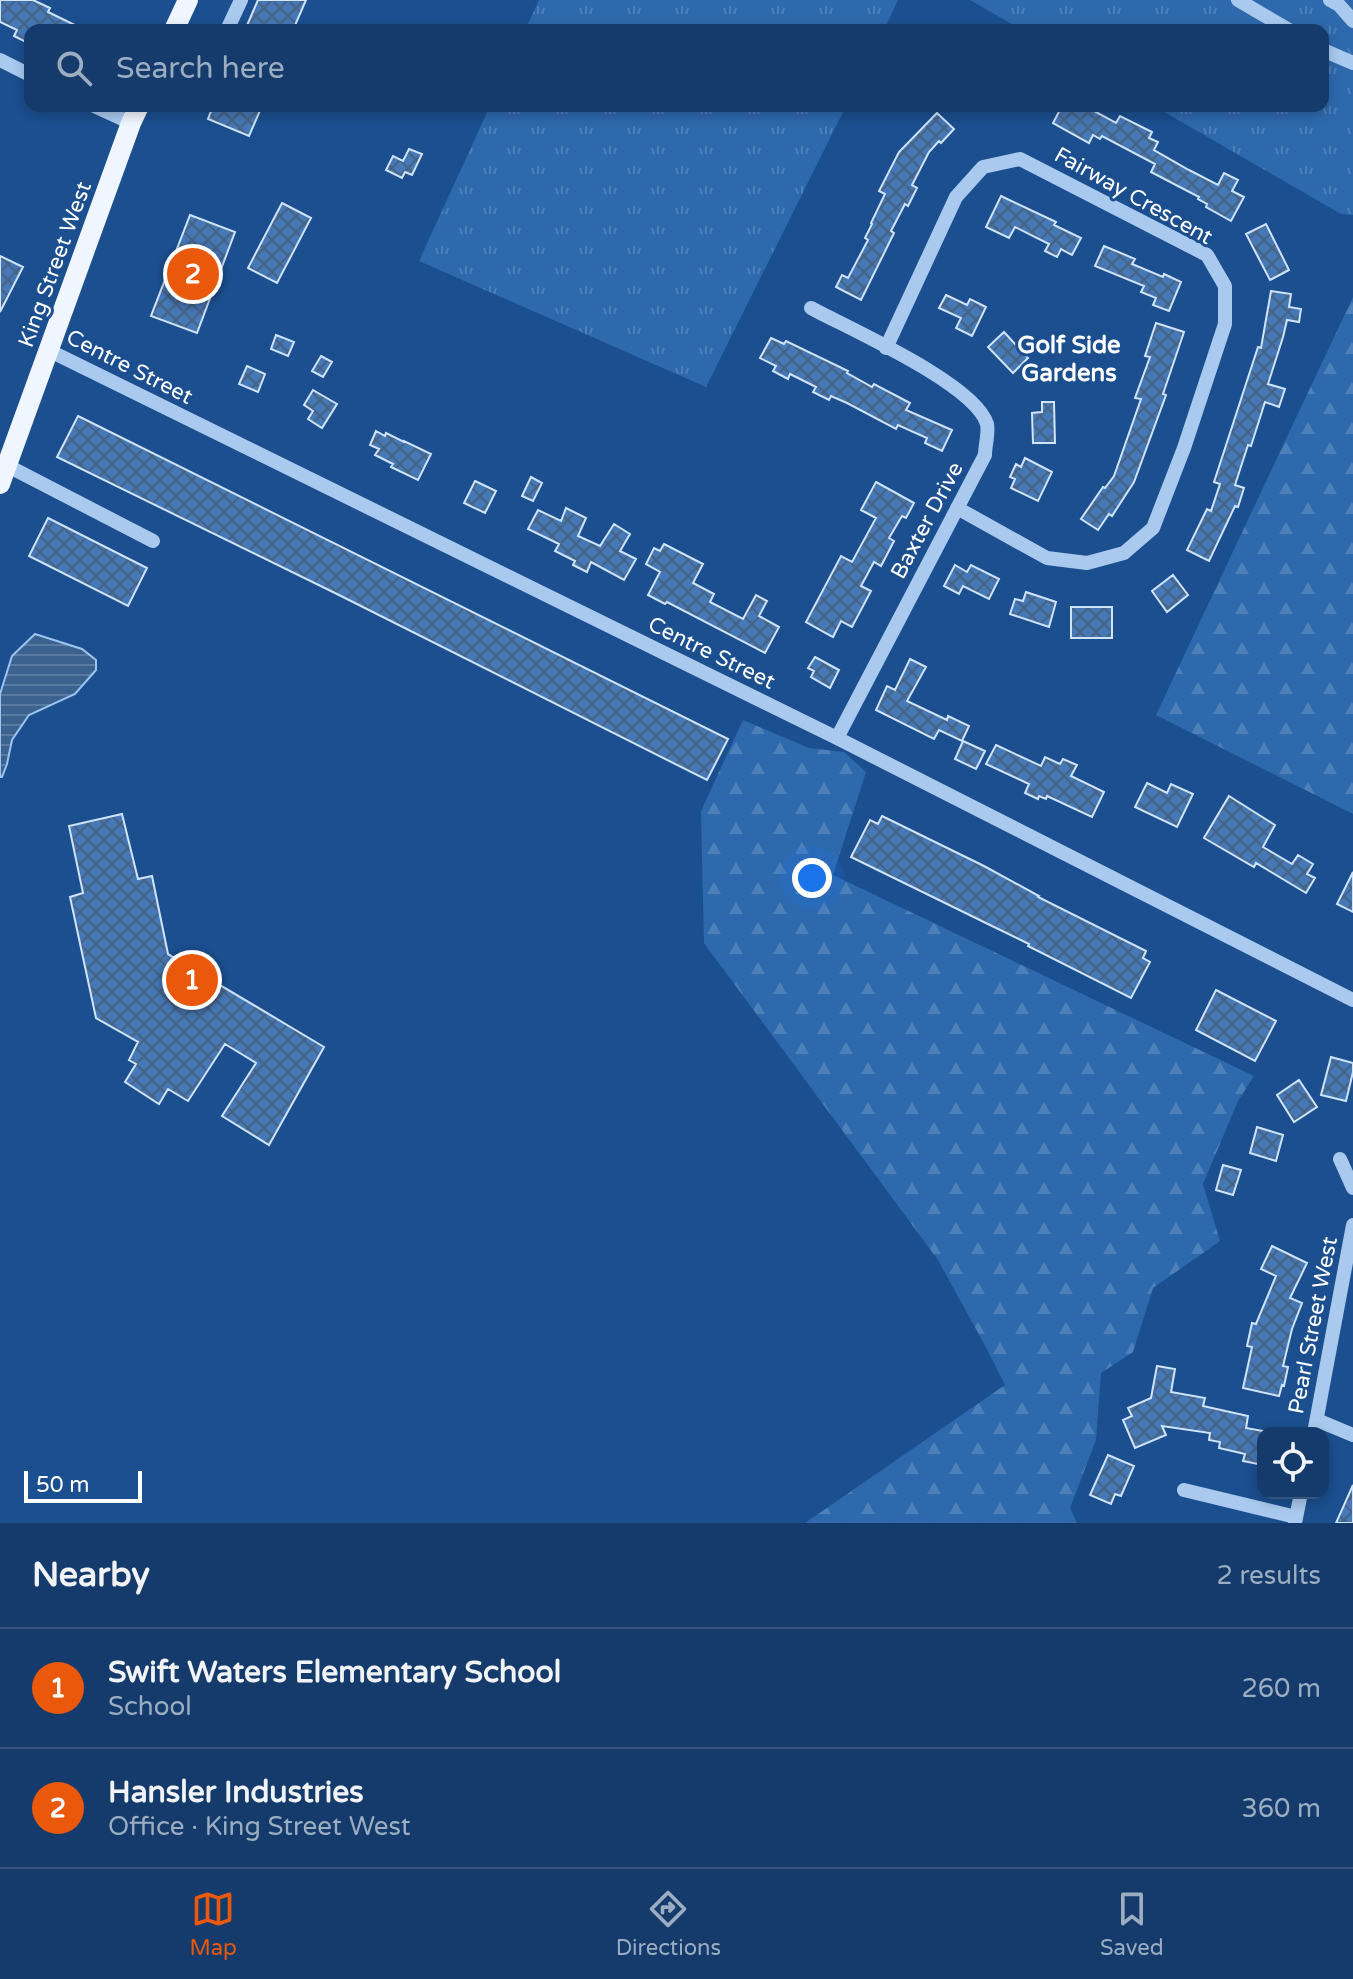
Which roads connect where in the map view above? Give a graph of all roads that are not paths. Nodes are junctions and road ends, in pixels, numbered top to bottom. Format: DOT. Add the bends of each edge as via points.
graph roads {
  1 [pos="188,0"];
  2 [pos="241,0"];
  3 [pos="1238,0"];
  4 [pos="1330,0"];
  5 [pos="1353,21"];
  6 [pos="177,24"];
  7 [pos="230,24"];
  8 [pos="1279,24"];
  9 [pos="1329,53"];
  10 [pos="0,60"];
  11 [pos="1353,63"];
  12 [pos="24,72"];
  13 [pos="135,115"];
  14 [pos="811,308"];
  15 [pos="886,348"];
  16 [pos="48,350"];
  17 [pos="3,475"];
  18 [pos="957,508"];
  19 [pos="153,541"];
  20 [pos="837,738"];
  21 [pos="1353,1000"];
  22 [pos="1340,1159"];
  23 [pos="1353,1188"];
  24 [pos="1353,1225"];
  25 [pos="1315,1426"];
  26 [pos="1353,1435"];
  27 [pos="1184,1490"];
  28 [pos="1300,1499"];
  29 [pos="1295,1520"];
  1 -- 6 [label="main road"];
  2 -- 7 [label="street"];
  3 -- 8 [label="street"];
  4 -- 5 [label="street"];
  9 -- 11 [label="street"];
  10 -- 12 [label="street"];
  13 -- 16 [label="main road, King Street West"];
  14 -- 15 [label="street, Baxter Drive"];
  15 -- 18 [label="street, Baxter Drive" via="942,377 970,399 987,424 985,455"];
  15 -- 18 [label="street, Fairway Crescent" via="956,197 983,167 1020,159 1207,255 1225,286 1225,324 1184,448 1153,528 1124,553 1087,563 1047,558"];
  16 -- 17 [label="main road, King Street West"];
  16 -- 20 [label="street, Centre Street"];
  17 -- 19 [label="street"];
  18 -- 20 [label="street, Baxter Drive"];
  20 -- 21 [label="street, Centre Street"];
  22 -- 23 [label="street"];
  24 -- 25 [label="street, Pearl Street West"];
  25 -- 26 [label="street"];
  27 -- 29 [label="street"];
  28 -- 29 [label="street"];
}
